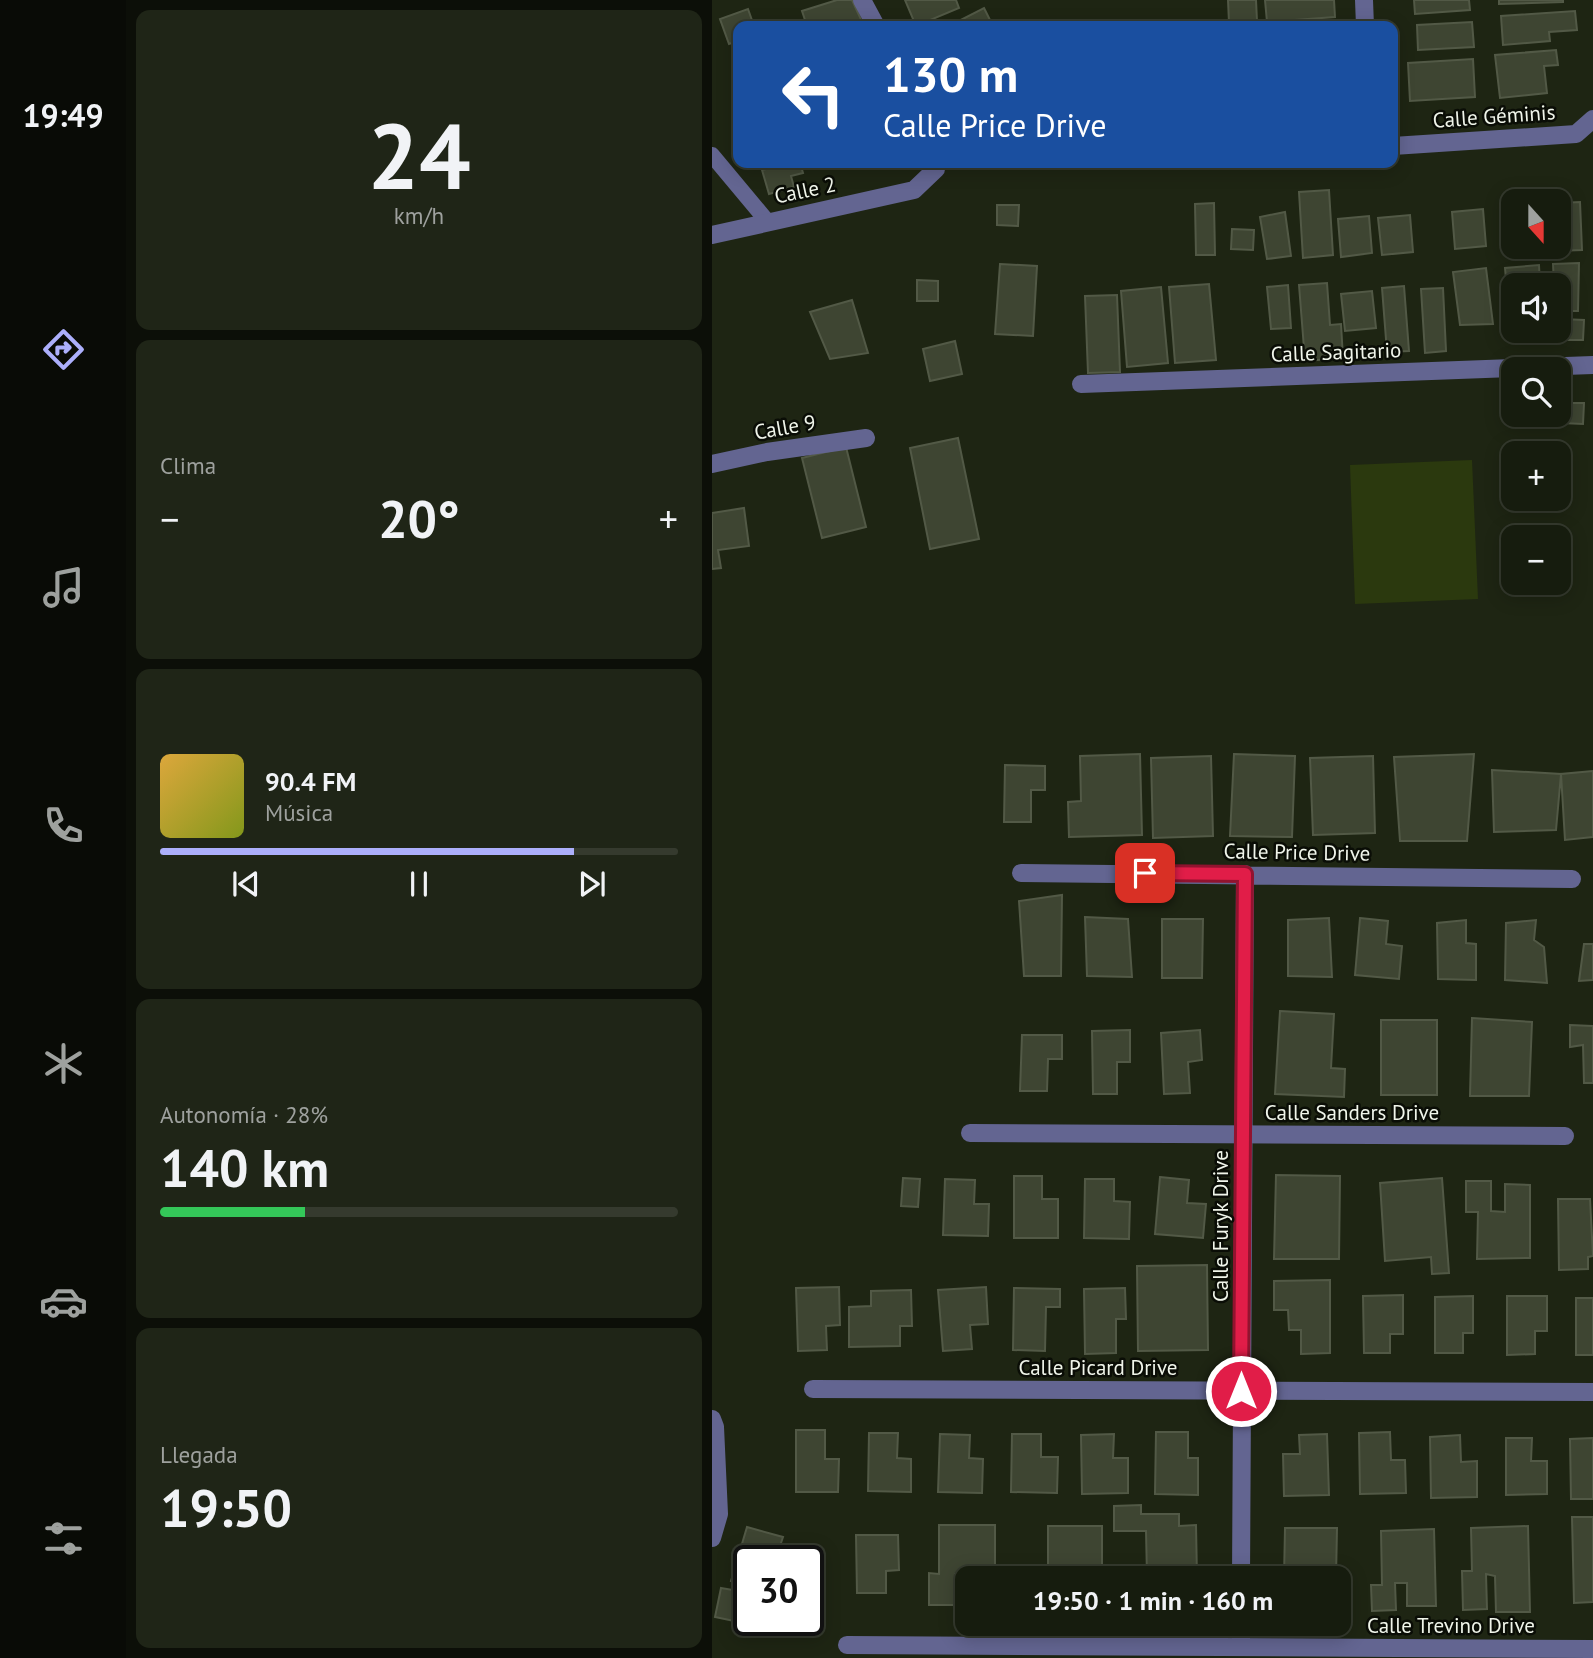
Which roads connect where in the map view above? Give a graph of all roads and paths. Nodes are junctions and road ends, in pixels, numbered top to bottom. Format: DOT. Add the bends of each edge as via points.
graph roads {
  1 [pos="862,0"];
  2 [pos="1364,0"];
  3 [pos="873,21"];
  4 [pos="1365,21"];
  5 [pos="1593,119"];
  6 [pos="1398,146"];
  7 [pos="712,155"];
  8 [pos="936,168"];
  9 [pos="767,221"];
  10 [pos="712,235"];
  11 [pos="1593,365"];
  12 [pos="1081,384"];
  13 [pos="866,438"];
  14 [pos="712,464"];
  15 [pos="1021,873"];
  16 [pos="1245,874"];
  17 [pos="1572,879"];
  18 [pos="970,1133"];
  19 [pos="1243,1135"];
  20 [pos="1565,1136"];
  21 [pos="813,1389"];
  22 [pos="1241,1391"];
  23 [pos="1593,1392"];
  24 [pos="712,1419"];
  25 [pos="712,1538"];
  26 [pos="1241,1566"];
  27 [pos="1241,1636"];
  28 [pos="847,1645"];
  29 [pos="1241,1647"];
  30 [pos="1593,1649"];
  1 -- 3 [label="street"];
  2 -- 4 [label="street"];
  5 -- 6 [label="street, Calle Géminis" via="1576,134"];
  7 -- 9 [label="lane"];
  8 -- 9 [label="street, Calle 2" via="914,190"];
  9 -- 10 [label="street, Calle 2"];
  11 -- 12 [label="street, Calle Sagitario"];
  13 -- 14 [label="street, Calle 9"];
  15 -- 16 [label="street, Calle Price Drive"];
  16 -- 17 [label="street, Calle Price Drive"];
  16 -- 19 [label="street, Calle Furyk Drive"];
  18 -- 19 [label="street, Calle Sanders Drive"];
  19 -- 20 [label="street, Calle Sanders Drive"];
  19 -- 22 [label="street, Calle Furyk Drive"];
  21 -- 22 [label="street, Calle Picard Drive"];
  22 -- 23 [label="street, Calle Picard Drive"];
  22 -- 26 [label="street, Calle Furyk Drive"];
  24 -- 25 [label="street" via="719,1514"];
  27 -- 29 [label="street"];
  28 -- 29 [label="street, Calle Trevino Drive"];
  29 -- 30 [label="street, Calle Trevino Drive"];
}
